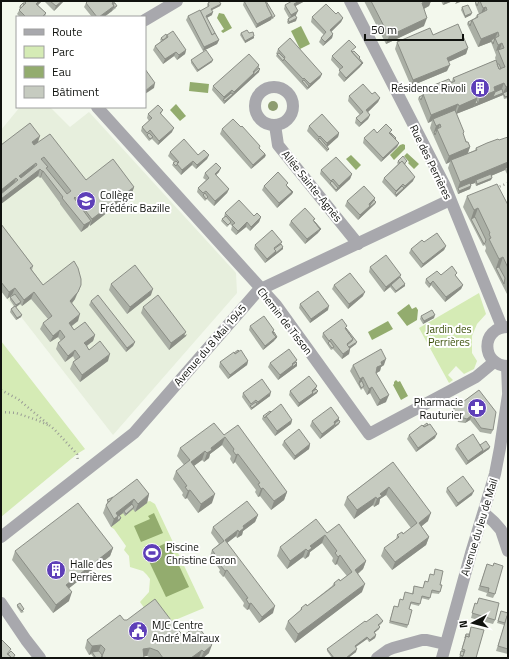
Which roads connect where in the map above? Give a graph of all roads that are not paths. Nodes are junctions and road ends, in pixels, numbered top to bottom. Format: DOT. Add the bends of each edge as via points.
graph roads {
  1 [pos="177,1"];
  2 [pos="350,1"];
  3 [pos="146,19"];
  4 [pos="98,108"];
  5 [pos="275,125"];
  6 [pos="450,200"];
  7 [pos="358,244"];
  8 [pos="261,289"];
  9 [pos="505,327"];
  10 [pos="494,362"];
  11 [pos="507,366"];
  12 [pos="508,393"];
  13 [pos="484,513"];
  14 [pos="1,537"];
  15 [pos="508,551"];
  16 [pos="1,603"];
  17 [pos="445,644"];
  18 [pos="40,658"];
  19 [pos="377,658"];
  20 [pos="442,658"];
  1 -- 3 [label="street"];
  2 -- 6 [label="street, Rue des Perrières"];
  4 -- 8 [label="street, Chemin de Tisson"];
  5 -- 7 [label="street, Allée Sainte-Agnès" via="278,145"];
  6 -- 7 [label="street, Avenue du 8 Mai 1945"];
  6 -- 9 [label="street, Rue des Perrières"];
  7 -- 8 [label="street, Avenue du 8 Mai 1945"];
  8 -- 10 [label="street, Chemin de Tisson" via="276,305 369,434 476,376"];
  8 -- 14 [label="street, Avenue du 8 Mai 1945" via="134,433"];
  9 -- 10 [label="street" via="496,330 488,339 488,351"];
  10 -- 11 [label="street, Avenue du Jeu de Mail"];
  11 -- 12 [label="street, Avenue du Jeu de Mail"];
  12 -- 13 [label="street, Avenue du Jeu de Mail" via="496,474"];
  13 -- 15 [label="street" via="501,530"];
  13 -- 17 [label="street, Avenue du Jeu de Mail"];
  16 -- 18 [label="street"];
  17 -- 19 [label="street" via="422,640 388,650"];
  17 -- 20 [label="street, Avenue du Jeu de Mail"];
}
